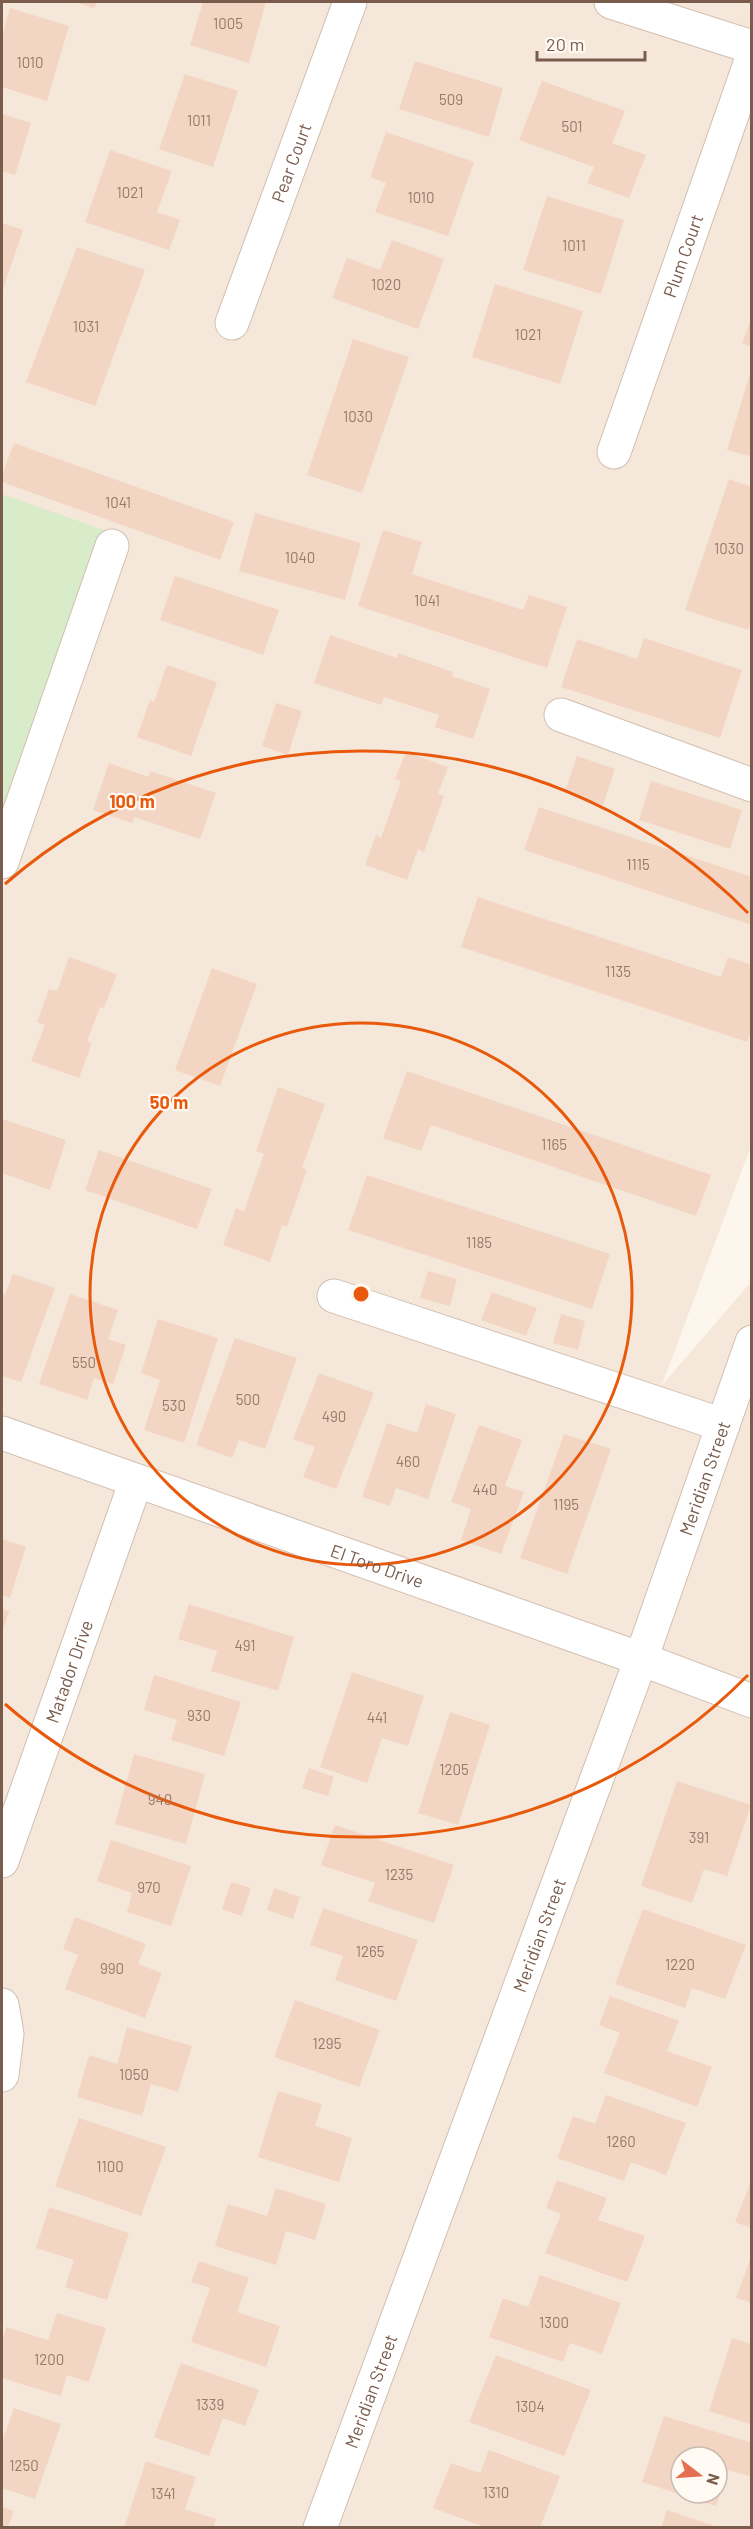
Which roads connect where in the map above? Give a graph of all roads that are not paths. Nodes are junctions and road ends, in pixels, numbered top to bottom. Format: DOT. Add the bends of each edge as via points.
graph roads {
  1 [pos="350,2"];
  2 [pos="612,2"];
  3 [pos="752,47"];
  4 [pos="752,58"];
  5 [pos="232,323"];
  6 [pos="614,452"];
  7 [pos="112,546"];
  8 [pos="561,715"];
  9 [pos="752,785"];
  10 [pos="2,862"];
  11 [pos="334,1296"];
  12 [pos="752,1342"];
  13 [pos="723,1425"];
  14 [pos="2,1433"];
  15 [pos="136,1481"];
  16 [pos="641,1659"];
  17 [pos="752,1701"];
  18 [pos="2,1861"];
  19 [pos="2,2005"];
  20 [pos="2,2075"];
  21 [pos="320,2528"];
  1 -- 5 [label="street, Pear Court"];
  2 -- 3 [label="street"];
  4 -- 6 [label="street, Plum Court"];
  7 -- 10 [label="street"];
  8 -- 9 [label="street"];
  11 -- 13 [label="street"];
  12 -- 13 [label="street, Meridian Street"];
  13 -- 16 [label="street, Meridian Street"];
  14 -- 15 [label="street, El Toro Drive"];
  15 -- 16 [label="street, El Toro Drive"];
  15 -- 18 [label="street, Matador Drive"];
  16 -- 17 [label="street, El Toro Drive"];
  16 -- 21 [label="street, Meridian Street"];
  19 -- 20 [label="street" via="7,2034"];
}
